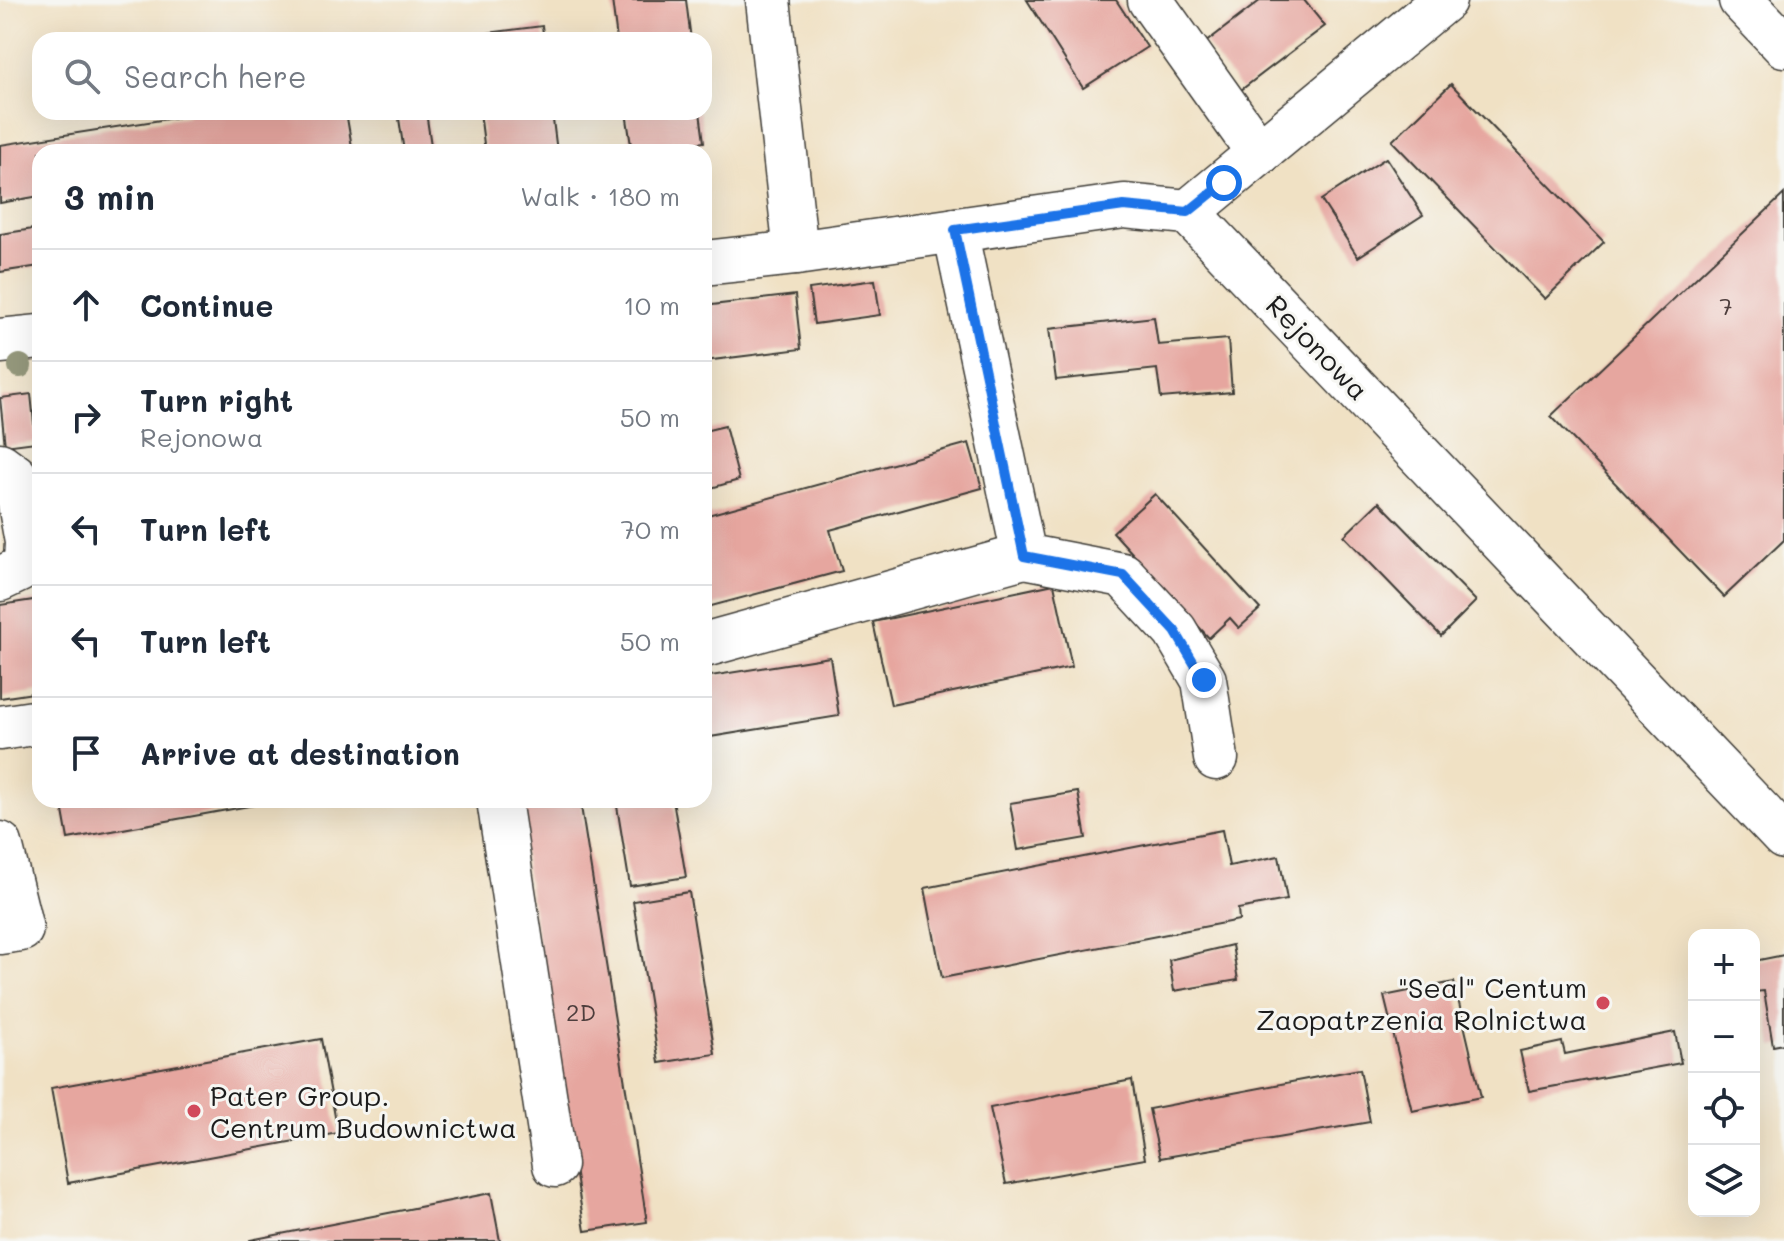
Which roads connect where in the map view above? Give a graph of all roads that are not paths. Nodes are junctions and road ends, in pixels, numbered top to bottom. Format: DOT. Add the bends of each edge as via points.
graph roads {
  1 [pos="768,0"];
  2 [pos="1150,0"];
  3 [pos="1444,0"];
  4 [pos="1741,0"];
  5 [pos="1784,45"];
  6 [pos="1259,153"];
  7 [pos="1188,212"];
  8 [pos="955,230"];
  9 [pos="796,253"];
  10 [pos="712,262"];
  11 [pos="32,338"];
  12 [pos="0,341"];
  13 [pos="0,465"];
  14 [pos="1024,556"];
  15 [pos="20,572"];
  16 [pos="712,643"];
  17 [pos="32,723"];
  18 [pos="0,728"];
  19 [pos="1216,758"];
  20 [pos="500,808"];
  21 [pos="1784,837"];
  22 [pos="0,844"];
  23 [pos="0,932"];
  24 [pos="555,1165"];
  1 -- 9 [label="street"];
  2 -- 6 [label="street"];
  3 -- 6 [label="street"];
  4 -- 5 [label="street"];
  6 -- 7 [label="street"];
  7 -- 8 [label="street" via="1124,206"];
  7 -- 21 [label="street, Rejonowa"];
  8 -- 9 [label="street"];
  8 -- 14 [label="street"];
  9 -- 10 [label="street"];
  11 -- 12 [label="street"];
  13 -- 15 [label="street" via="15,476 27,542"];
  14 -- 16 [label="street"];
  14 -- 19 [label="street" via="1123,575 1175,631 1204,680"];
  17 -- 18 [label="street"];
  20 -- 24 [label="street"];
  22 -- 23 [label="street" via="21,929"];
}
